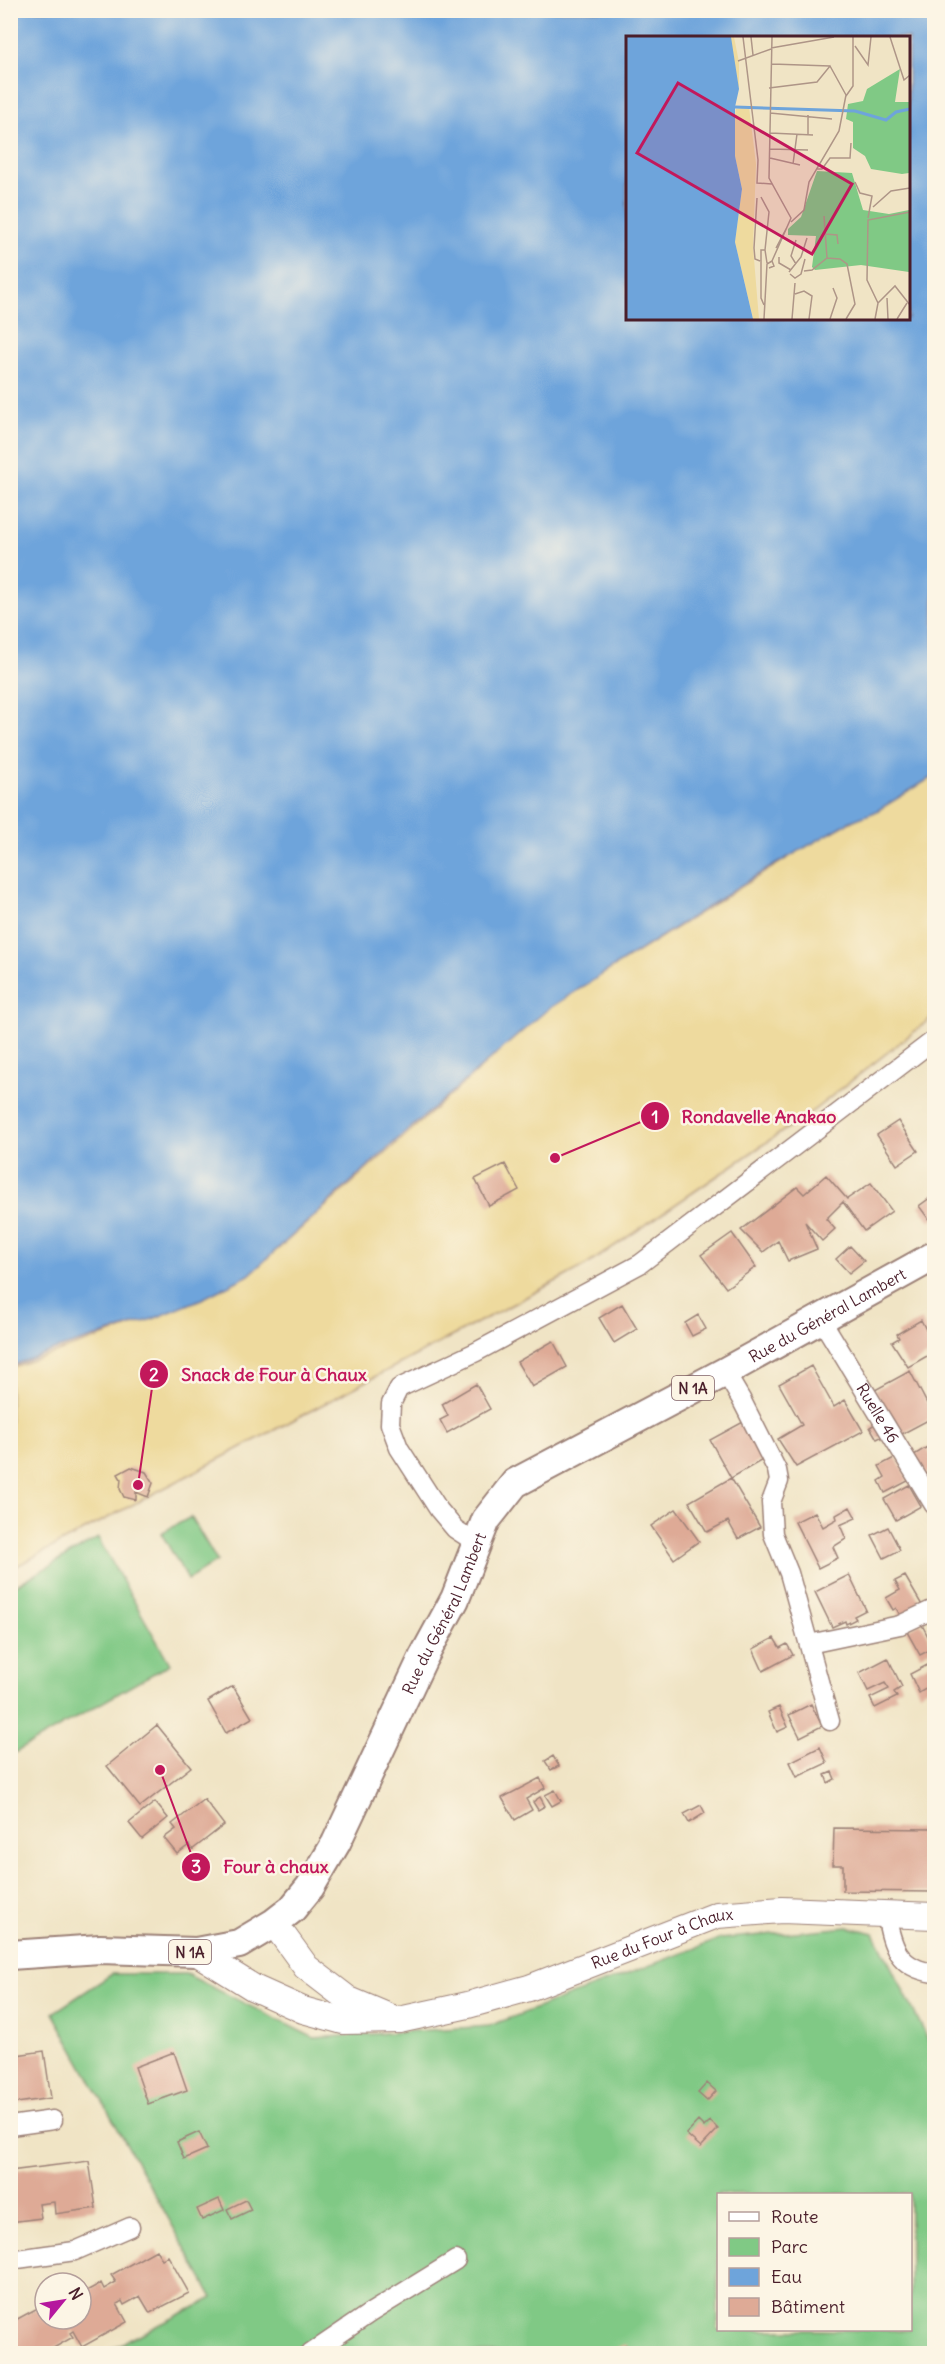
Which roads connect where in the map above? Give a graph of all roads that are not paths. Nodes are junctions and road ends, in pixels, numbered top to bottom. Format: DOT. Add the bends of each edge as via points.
graph roads {
  1 [pos="934,1040"];
  2 [pos="934,1256"];
  3 [pos="821,1319"];
  4 [pos="724,1372"];
  5 [pos="934,1505"];
  6 [pos="478,1544"];
  7 [pos="934,1609"];
  8 [pos="809,1644"];
  9 [pos="830,1720"];
  10 [pos="886,1914"];
  11 [pos="934,1916"];
  12 [pos="274,1923"];
  13 [pos="196,1953"];
  14 [pos="10,1954"];
  15 [pos="934,1973"];
  16 [pos="399,2020"];
  17 [pos="53,2120"];
  18 [pos="10,2126"];
  19 [pos="130,2227"];
  20 [pos="10,2260"];
  21 [pos="456,2260"];
  22 [pos="310,2354"];
  1 -- 6 [label="street" via="640,1264 476,1352 399,1388 391,1404 390,1424 399,1448 454,1529"];
  2 -- 3 [label="main road, Rue du Général Lambert / N 1A"];
  3 -- 4 [label="main road, Rue du Général Lambert / N 1A"];
  3 -- 5 [label="street, Ruelle 46"];
  4 -- 6 [label="main road, Rue du Général Lambert / N 1A" via="515,1483 486,1520"];
  4 -- 8 [label="street" via="777,1470 779,1481 771,1502 773,1534 789,1573"];
  6 -- 12 [label="main road, Rue du Général Lambert / N 1A" via="336,1843 310,1887"];
  7 -- 8 [label="street" via="900,1625"];
  8 -- 9 [label="street"];
  10 -- 11 [label="main road, Rue du Four à Chaux"];
  10 -- 15 [label="street" via="899,1956 908,1966"];
  10 -- 16 [label="main road, Rue du Four à Chaux" via="782,1910 717,1916 529,1988"];
  12 -- 13 [label="main road, Rue du Général Lambert / N 1A" via="239,1944"];
  12 -- 16 [label="main road" via="306,1967 349,2000"];
  13 -- 14 [label="main road, Rue du Général Lambert / N 1A" via="100,1949"];
  13 -- 16 [label="main road, Rue du Four à Chaux" via="254,1988 303,2010 343,2021"];
  17 -- 18 [label="street"];
  19 -- 20 [label="street" via="75,2251"];
  21 -- 22 [label="street"];
}
